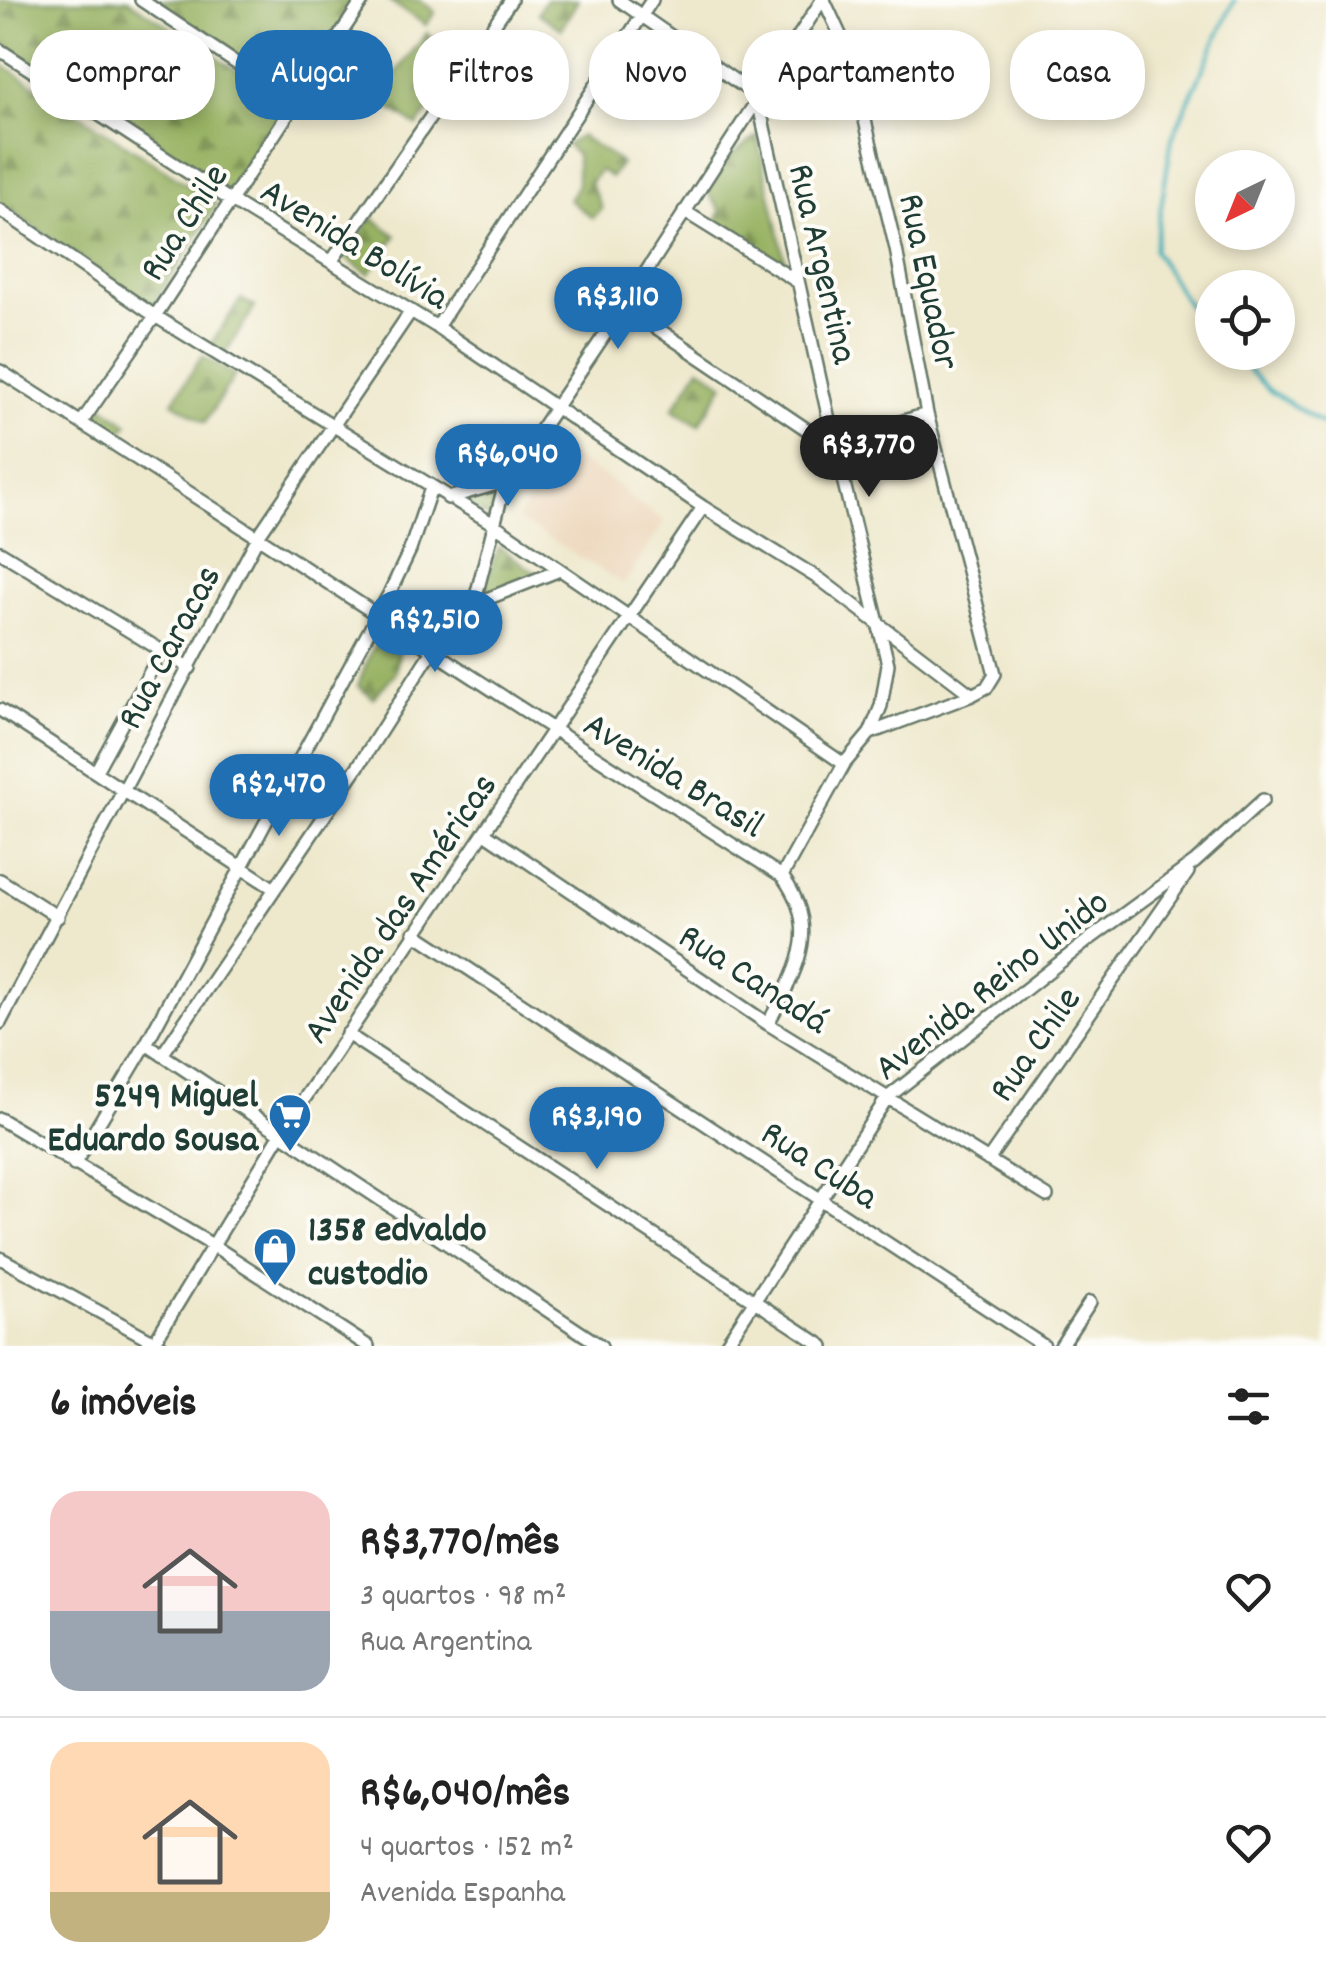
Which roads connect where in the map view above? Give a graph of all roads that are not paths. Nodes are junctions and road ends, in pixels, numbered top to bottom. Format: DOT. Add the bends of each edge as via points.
graph roads {
  1 [pos="142,0"];
  2 [pos="363,0"];
  3 [pos="510,0"];
  4 [pos="619,0"];
  5 [pos="652,0"];
  6 [pos="823,0"];
  7 [pos="641,16"];
  8 [pos="343,30"];
  9 [pos="802,30"];
  10 [pos="0,50"];
  11 [pos="235,62"];
  12 [pos="742,86"];
  13 [pos="284,120"];
  14 [pos="742,120"];
  15 [pos="762,120"];
  16 [pos="230,200"];
  17 [pos="0,210"];
  18 [pos="684,212"];
  19 [pos="332,262"];
  20 [pos="798,282"];
  21 [pos="624,306"];
  22 [pos="410,311"];
  23 [pos="155,316"];
  24 [pos="438,327"];
  25 [pos="0,371"];
  26 [pos="555,408"];
  27 [pos="928,414"];
  28 [pos="81,423"];
  29 [pos="332,425"];
  30 [pos="834,442"];
  31 [pos="508,481"];
  32 [pos="431,488"];
  33 [pos="448,498"];
  34 [pos="703,507"];
  35 [pos="496,525"];
  36 [pos="259,536"];
  37 [pos="0,552"];
  38 [pos="560,570"];
  39 [pos="474,604"];
  40 [pos="377,613"];
  41 [pos="630,618"];
  42 [pos="878,623"];
  43 [pos="433,649"];
  44 [pos="162,650"];
  45 [pos="190,668"];
  46 [pos="972,695"];
  47 [pos="0,710"];
  48 [pos="553,732"];
  49 [pos="870,733"];
  50 [pos="844,764"];
  51 [pos="96,771"];
  52 [pos="125,790"];
  53 [pos="1263,800"];
  54 [pos="484,834"];
  55 [pos="1195,862"];
  56 [pos="241,868"];
  57 [pos="782,876"];
  58 [pos="0,880"];
  59 [pos="273,888"];
  60 [pos="58,918"];
  61 [pos="414,933"];
  62 [pos="0,1023"];
  63 [pos="768,1024"];
  64 [pos="347,1034"];
  65 [pos="146,1044"];
  66 [pos="162,1054"];
  67 [pos="887,1098"];
  68 [pos="0,1119"];
  69 [pos="280,1135"];
  70 [pos="988,1160"];
  71 [pos="74,1164"];
  72 [pos="1047,1196"];
  73 [pos="822,1199"];
  74 [pos="214,1246"];
  75 [pos="0,1258"];
  76 [pos="756,1301"];
  77 [pos="1090,1302"];
  78 [pos="156,1345"];
  79 [pos="368,1346"];
  80 [pos="601,1346"];
  81 [pos="725,1346"];
  82 [pos="823,1346"];
  83 [pos="1044,1346"];
  84 [pos="1061,1346"];
  1 -- 11 [label="street"];
  2 -- 8 [label="street, Rua Chile"];
  3 -- 19 [label="street"];
  4 -- 7 [label="street"];
  5 -- 7 [label="street"];
  6 -- 9 [label="street"];
  6 -- 27 [label="street, Rua Equador" via="849,54"];
  7 -- 12 [label="street"];
  7 -- 24 [label="street"];
  10 -- 16 [label="street, Avenida Bolívia"];
  13 -- 16 [label="street, Rua Chile"];
  14 -- 18 [label="street"];
  15 -- 20 [label="street, Rua Argentina"];
  16 -- 19 [label="street, Avenida Bolívia"];
  16 -- 23 [label="street, Rua Chile"];
  17 -- 23 [label="street"];
  18 -- 20 [label="street"];
  18 -- 21 [label="street"];
  19 -- 22 [label="street, Avenida Bolívia"];
  20 -- 30 [label="street, Rua Argentina"];
  21 -- 26 [label="street"];
  21 -- 30 [label="street"];
  22 -- 24 [label="street, Avenida Bolívia"];
  22 -- 29 [label="street, Rua Caracas"];
  23 -- 28 [label="street, Rua Chile"];
  23 -- 29 [label="street"];
  24 -- 26 [label="street, Avenida Bolívia"];
  25 -- 28 [label="street, Avenida Brasil"];
  26 -- 31 [label="street"];
  26 -- 34 [label="street, Avenida Bolívia"];
  27 -- 30 [label="street"];
  27 -- 46 [label="street, Rua Equador" via="995,674"];
  28 -- 36 [label="street, Avenida Brasil"];
  29 -- 32 [label="street"];
  29 -- 36 [label="street, Rua Caracas"];
  30 -- 42 [label="street, Rua Argentina"];
  31 -- 33 [label="street"];
  31 -- 35 [label="street"];
  32 -- 33 [label="street"];
  32 -- 40 [label="street" via="410,550"];
  33 -- 35 [label="street"];
  34 -- 41 [label="street, Avenida das Américas"];
  34 -- 42 [label="street, Avenida Bolívia"];
  35 -- 38 [label="street"];
  35 -- 39 [label="street"];
  36 -- 40 [label="street, Avenida Brasil"];
  36 -- 45 [label="street, Rua Caracas"];
  37 -- 44 [label="street"];
  38 -- 39 [label="street"];
  38 -- 41 [label="street"];
  39 -- 43 [label="street"];
  40 -- 43 [label="street, Avenida Brasil"];
  40 -- 56 [label="street"];
  41 -- 48 [label="street, Avenida das Américas"];
  41 -- 50 [label="street"];
  42 -- 46 [label="street, Avenida Bolívia"];
  42 -- 49 [label="street, Rua Argentina" via="888,664"];
  43 -- 48 [label="street, Avenida Brasil"];
  43 -- 59 [label="street"];
  44 -- 45 [label="street"];
  44 -- 51 [label="street"];
  45 -- 52 [label="street, Rua Caracas"];
  46 -- 49 [label="street"];
  47 -- 51 [label="street"];
  48 -- 54 [label="street, Avenida das Américas"];
  48 -- 57 [label="street, Avenida Brasil"];
  49 -- 50 [label="street, Rua Argentina"];
  50 -- 57 [label="street, Rua Argentina"];
  51 -- 52 [label="street"];
  52 -- 56 [label="street"];
  52 -- 60 [label="street, Rua Caracas"];
  53 -- 55 [label="street, Avenida Reino Unido"];
  54 -- 61 [label="street, Avenida das Américas"];
  54 -- 63 [label="street, Rua Canadá"];
  55 -- 67 [label="street, Avenida Reino Unido"];
  55 -- 70 [label="street, Rua Chile"];
  56 -- 59 [label="street"];
  56 -- 65 [label="street"];
  57 -- 63 [label="street, Avenida Brasil" via="801,912 802,957"];
  58 -- 60 [label="street"];
  59 -- 66 [label="street"];
  60 -- 62 [label="street, Rua Caracas"];
  61 -- 64 [label="street, Avenida das Américas"];
  61 -- 73 [label="street, Rua Cuba"];
  63 -- 67 [label="street, Rua Canadá"];
  64 -- 69 [label="street, Avenida das Américas"];
  64 -- 76 [label="street"];
  65 -- 66 [label="street"];
  65 -- 71 [label="street"];
  66 -- 69 [label="street"];
  67 -- 70 [label="street, Rua Canadá"];
  67 -- 73 [label="street, Avenida Reino Unido"];
  68 -- 71 [label="street"];
  69 -- 74 [label="street, Avenida das Américas"];
  69 -- 80 [label="street"];
  70 -- 72 [label="street, Rua Canadá"];
  71 -- 74 [label="street"];
  73 -- 76 [label="street, Avenida Reino Unido"];
  73 -- 83 [label="street, Rua Cuba"];
  74 -- 78 [label="street, Avenida das Américas"];
  74 -- 79 [label="street"];
  75 -- 78 [label="street"];
  76 -- 81 [label="street, Avenida Reino Unido"];
  76 -- 82 [label="street"];
  77 -- 84 [label="street"];
}
